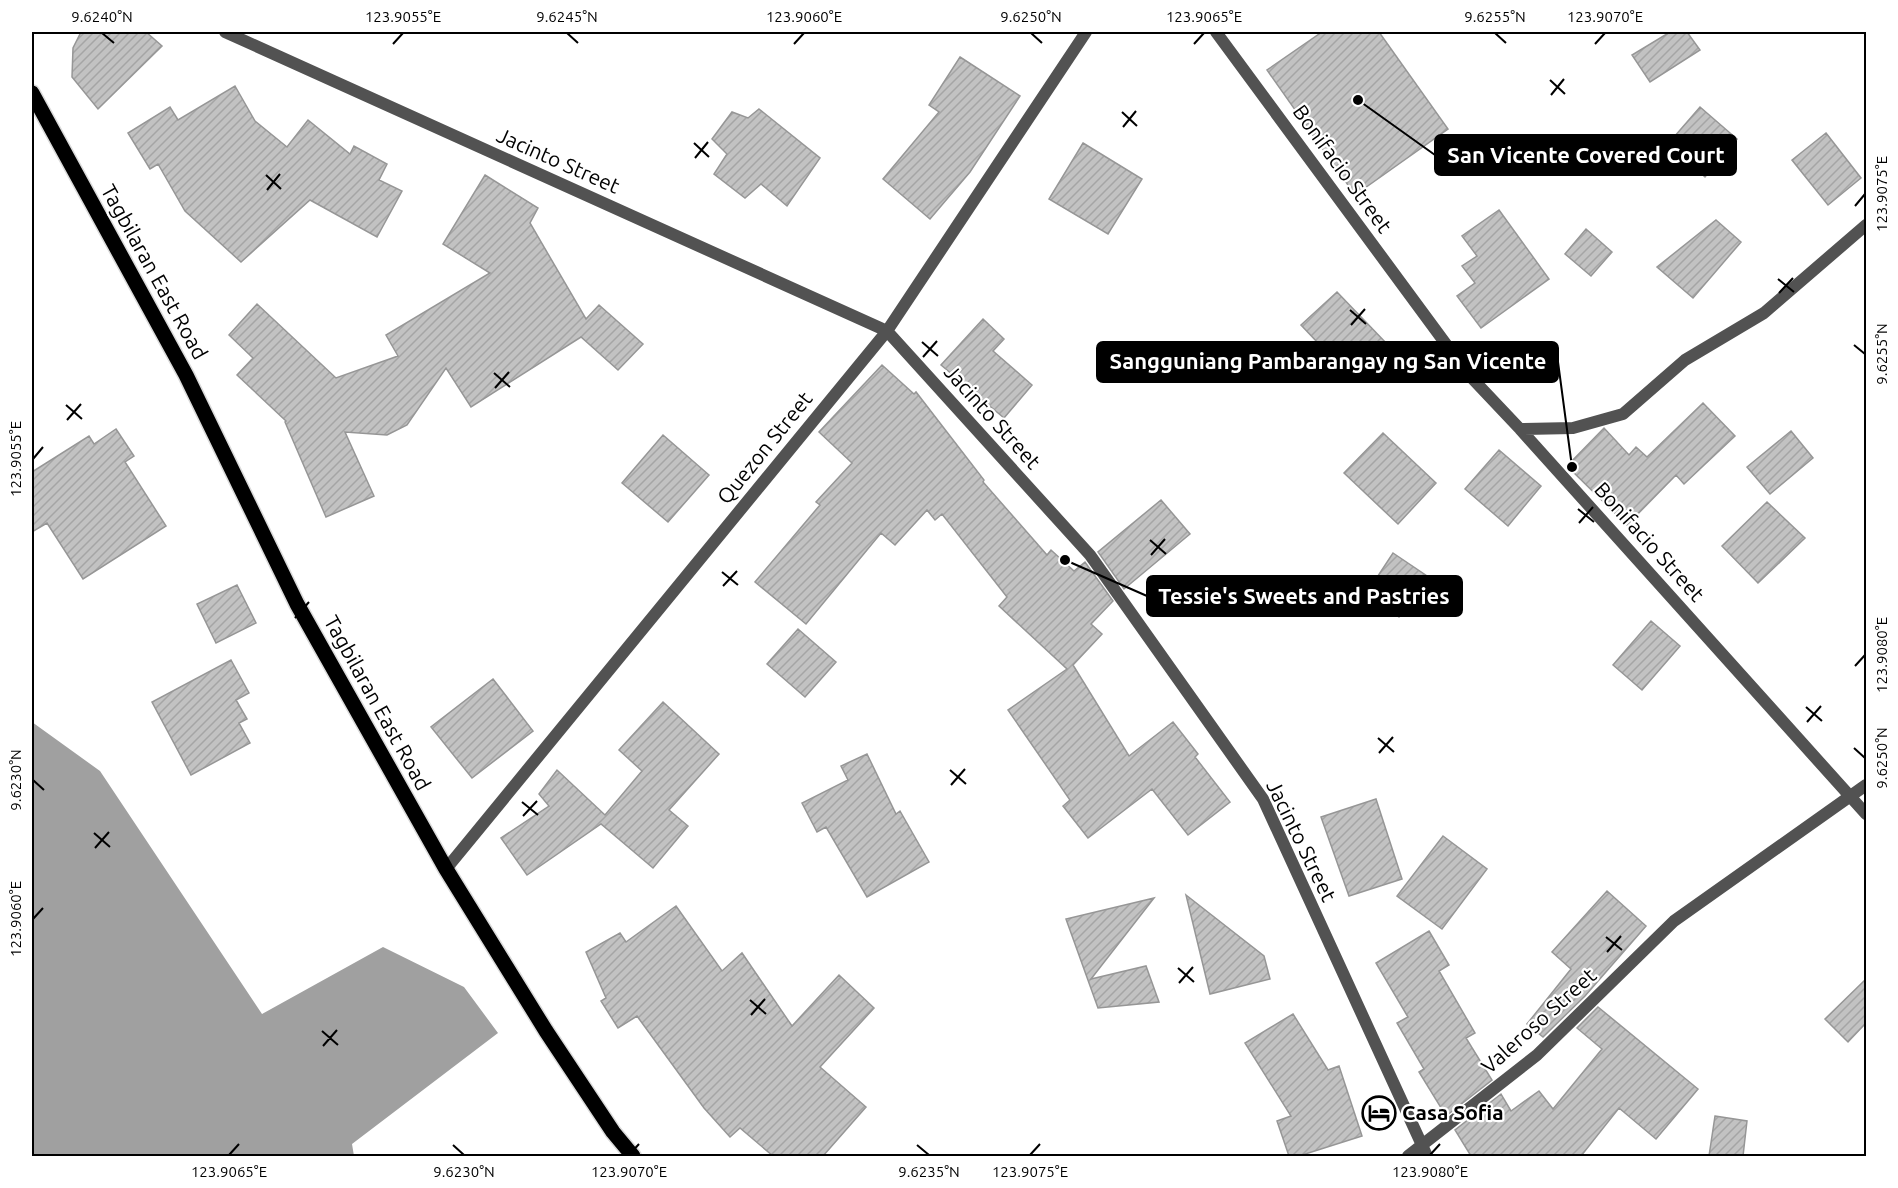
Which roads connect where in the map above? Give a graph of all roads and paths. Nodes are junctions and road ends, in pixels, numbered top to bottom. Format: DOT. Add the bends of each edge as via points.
graph roads {
  1 [pos="225,32"];
  2 [pos="1086,32"];
  3 [pos="1216,32"];
  4 [pos="32,93"];
  5 [pos="1866,225"];
  6 [pos="887,331"];
  7 [pos="1520,429"];
  8 [pos="1866,785"];
  9 [pos="1852,796"];
  10 [pos="1866,814"];
  11 [pos="446,869"];
  12 [pos="1424,1151"];
  13 [pos="633,1156"];
  14 [pos="1408,1156"];
  1 -- 6 [label="street, Jacinto Street"];
  2 -- 6 [label="street, Quezon Street"];
  3 -- 7 [label="street, Bonifacio Street" via="1468,374"];
  4 -- 11 [label="main road, Tagbilaran East Road" via="186,375 297,604"];
  5 -- 7 [label="street" via="1764,313 1685,360 1623,414 1573,428"];
  6 -- 11 [label="street, Quezon Street"];
  6 -- 12 [label="street, Jacinto Street" via="1090,555 1263,799"];
  7 -- 9 [label="street, Bonifacio Street"];
  8 -- 9 [label="street, Valeroso Street"];
  9 -- 10 [label="street, Bonifacio Street"];
  9 -- 12 [label="street, Valeroso Street" via="1674,921 1537,1055"];
  11 -- 13 [label="main road, Tagbilaran East Road" via="552,1040"];
  12 -- 14 [label="street, Valeroso Street"];
}
